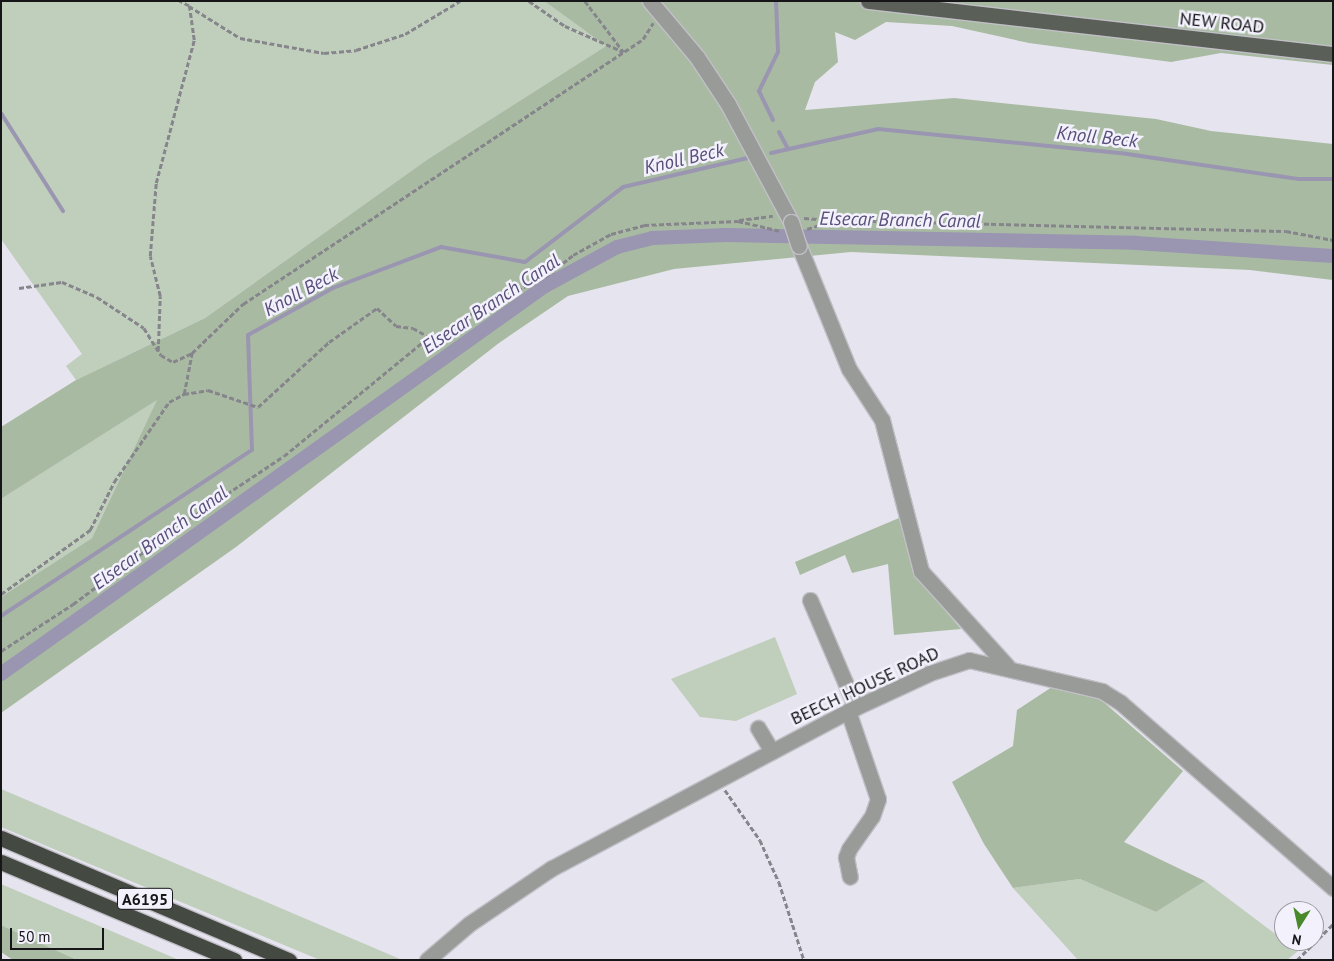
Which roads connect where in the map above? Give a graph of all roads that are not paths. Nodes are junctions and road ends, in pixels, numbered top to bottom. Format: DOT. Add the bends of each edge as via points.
graph roads {
  1 [pos="868,1"];
  2 [pos="654,7"];
  3 [pos="1333,54"];
  4 [pos="810,600"];
  5 [pos="1007,666"];
  6 [pos="852,710"];
  7 [pos="758,728"];
  8 [pos="772,752"];
  9 [pos="1,838"];
  10 [pos="1,862"];
  11 [pos="850,877"];
  12 [pos="1333,888"];
  13 [pos="234,960"];
  14 [pos="290,960"];
  15 [pos="427,960"];
  1 -- 3 [label="main road, NEW ROAD"];
  2 -- 5 [label="street, bridge" via="697,57 728,104 793,228 849,369 882,420 921,571"];
  4 -- 6 [label="street"];
  5 -- 6 [label="street, BEECH HOUSE ROAD" via="969,660 930,673"];
  5 -- 12 [label="street, BEECH HOUSE ROAD" via="1102,691 1120,703"];
  6 -- 8 [label="street, BEECH HOUSE ROAD"];
  6 -- 11 [label="street" via="878,799 872,816 846,857"];
  7 -- 8 [label="street"];
  8 -- 15 [label="street, BEECH HOUSE ROAD" via="552,868 470,924"];
  9 -- 14 [label="highway, A6195"];
  10 -- 13 [label="highway, A6195"];
}
